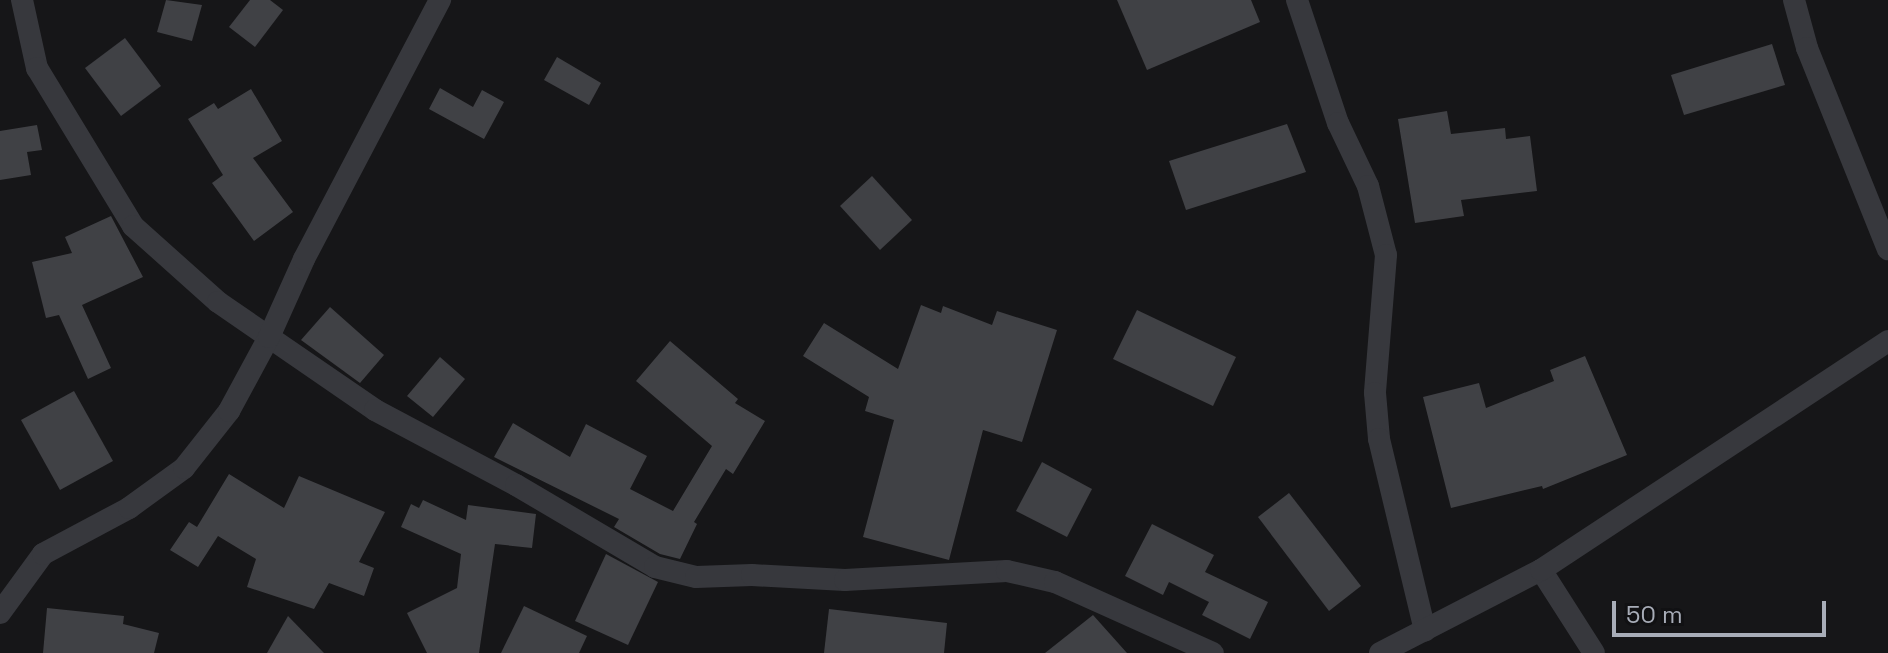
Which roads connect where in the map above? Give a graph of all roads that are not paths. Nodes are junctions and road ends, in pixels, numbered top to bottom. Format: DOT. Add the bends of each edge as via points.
graph roads {
  1 [pos="22,0"];
  2 [pos="440,0"];
  3 [pos="1297,0"];
  4 [pos="1794,0"];
  5 [pos="1888,249"];
  6 [pos="269,337"];
  7 [pos="1888,341"];
  8 [pos="1541,570"];
  9 [pos="0,613"];
  10 [pos="1425,631"];
  11 [pos="1213,653"];
  12 [pos="1380,653"];
  13 [pos="1594,653"];
  1 -- 6 [label="street" via="37,68 133,226 218,302"];
  2 -- 6 [label="street" via="304,259"];
  3 -- 10 [label="street" via="1338,123 1368,186 1386,255 1375,393 1379,439"];
  4 -- 5 [label="street" via="1807,48"];
  6 -- 9 [label="street" via="229,411 184,468 129,508 43,554"];
  6 -- 11 [label="street" via="375,410 655,567 696,577 845,580 1007,571 1055,582"];
  7 -- 8 [label="street"];
  8 -- 10 [label="street"];
  8 -- 13 [label="street"];
  10 -- 12 [label="street"];
}
